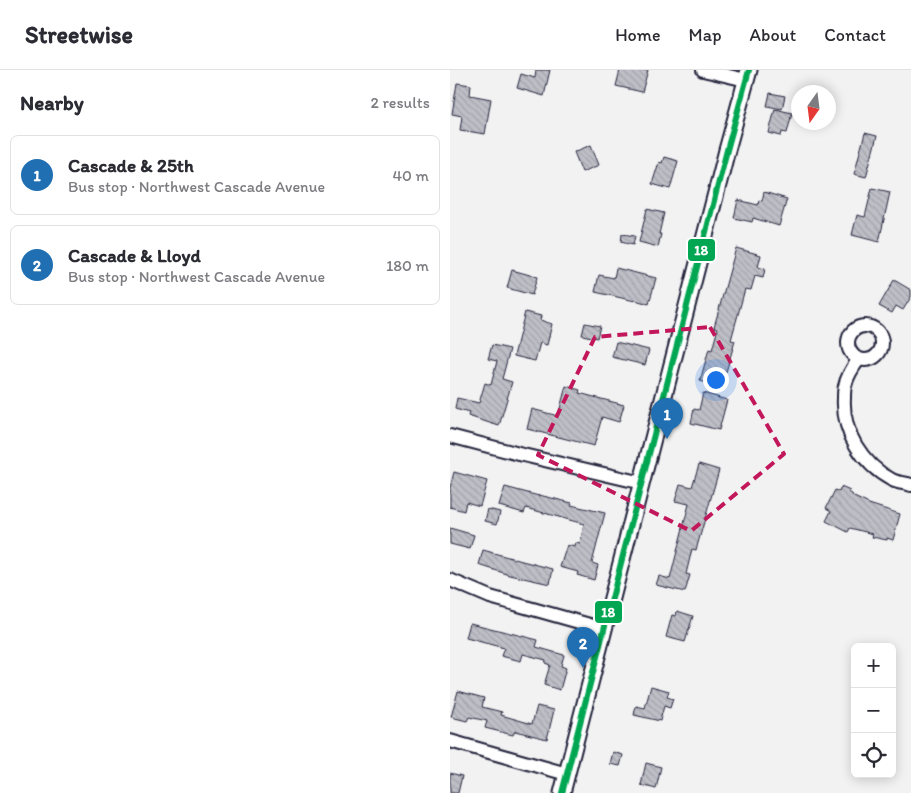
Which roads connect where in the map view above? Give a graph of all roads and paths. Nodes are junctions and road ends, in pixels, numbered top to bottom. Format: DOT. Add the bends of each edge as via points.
graph roads {
  1 [pos="703,70"];
  2 [pos="748,75"];
  3 [pos="859,359"];
  4 [pos="450,436"];
  5 [pos="642,483"];
  6 [pos="911,485"];
  7 [pos="450,580"];
  8 [pos="604,629"];
  9 [pos="450,741"];
  10 [pos="567,774"];
  11 [pos="562,793"];
  1 -- 2 [label="street"];
  2 -- 5 [label="street"];
  3 -- 6 [label="street" via="844,387 843,408 849,433 860,453 874,467 894,480"];
  4 -- 5 [label="street"];
  5 -- 8 [label="street"];
  7 -- 8 [label="street" via="490,597"];
  8 -- 10 [label="street"];
  9 -- 10 [label="street"];
  10 -- 11 [label="street"];
}
